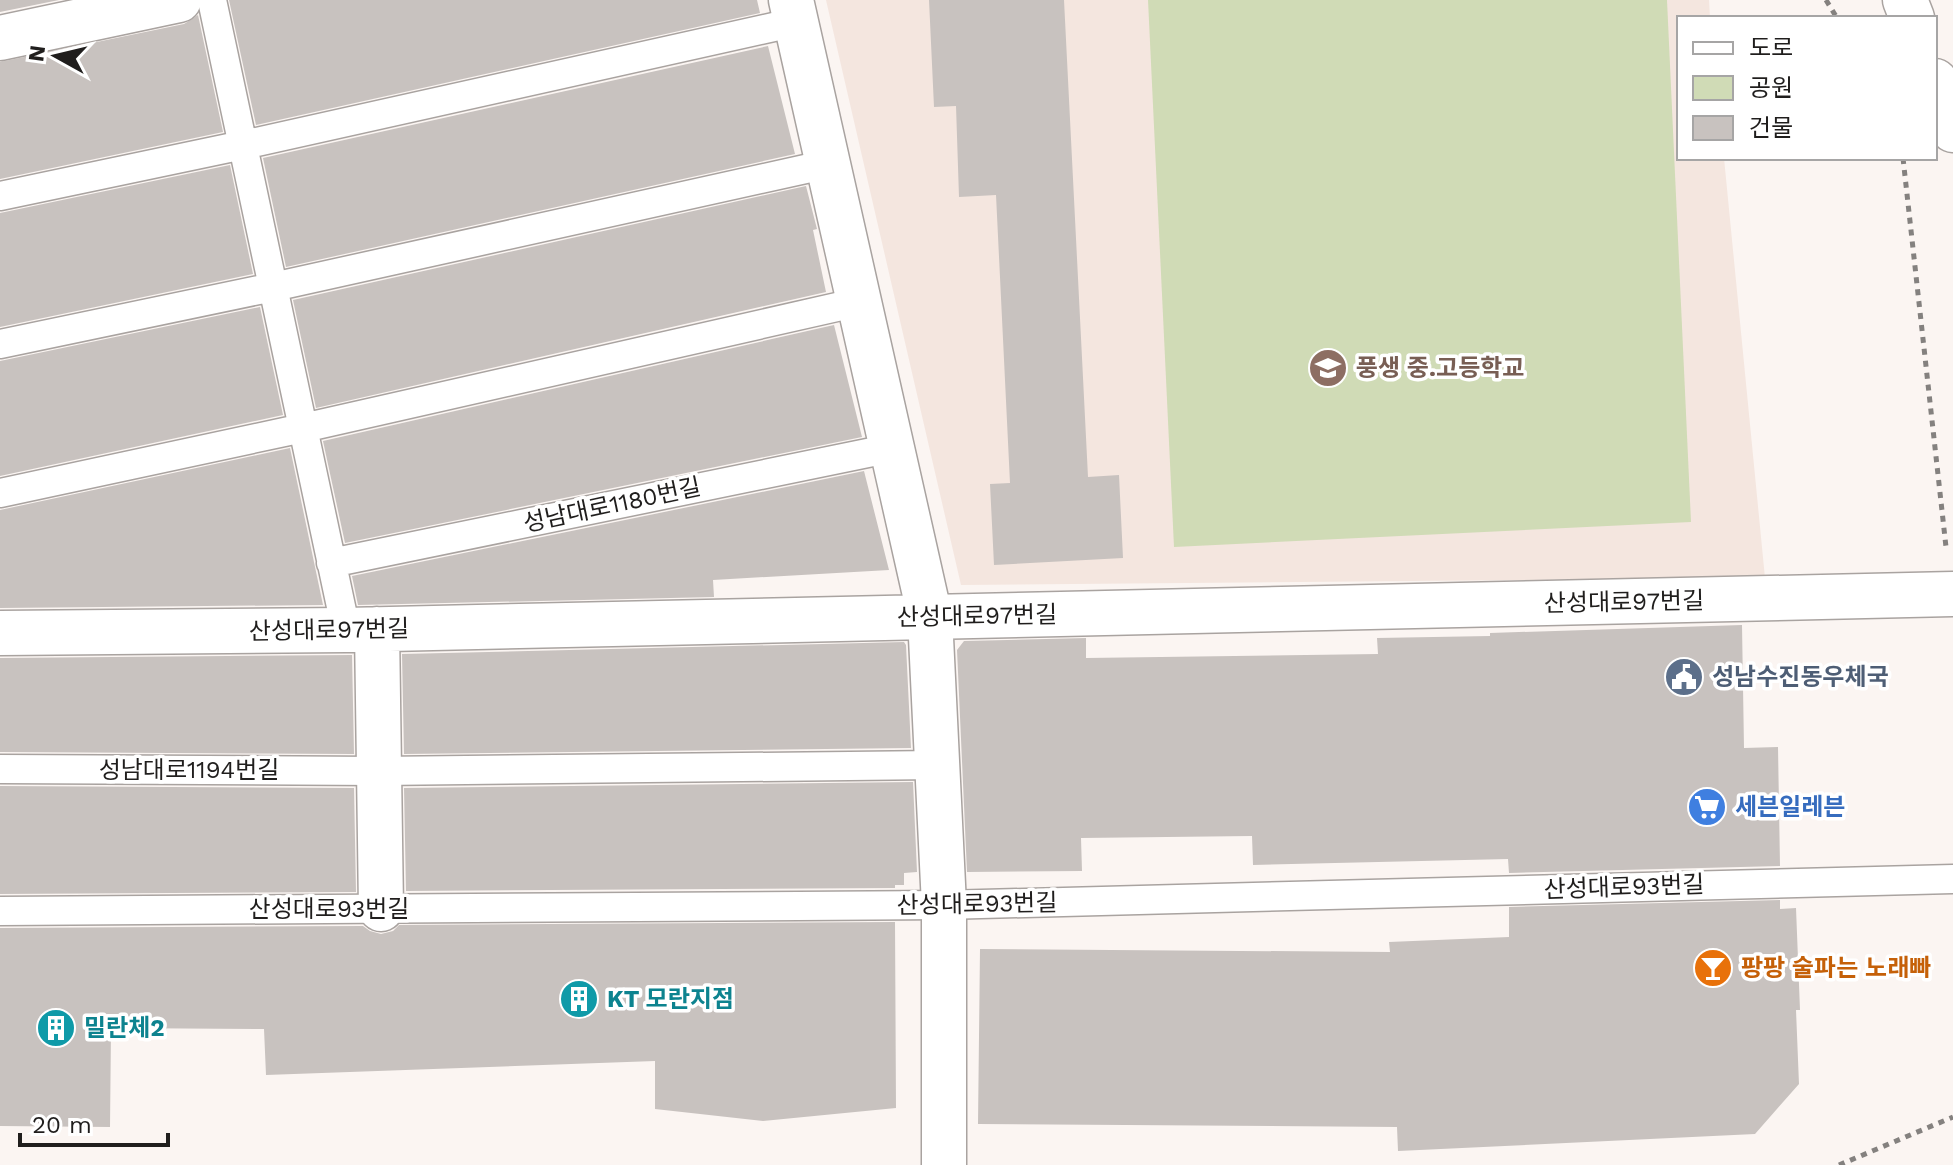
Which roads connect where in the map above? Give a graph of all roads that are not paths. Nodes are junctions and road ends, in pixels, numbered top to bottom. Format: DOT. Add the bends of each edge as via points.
graph roads {
  1 [pos="179,0"];
  2 [pos="212,0"];
  3 [pos="793,11"];
  4 [pos="0,38"];
  5 [pos="1937,86"];
  6 [pos="1953,130"];
  7 [pos="243,145"];
  8 [pos="828,164"];
  9 [pos="0,196"];
  10 [pos="273,287"];
  11 [pos="859,302"];
  12 [pos="0,344"];
  13 [pos="303,428"];
  14 [pos="892,448"];
  15 [pos="0,493"];
  16 [pos="331,563"];
  17 [pos="1952,594"];
  18 [pos="930,617"];
  19 [pos="361,630"];
  20 [pos="0,633"];
  21 [pos="937,765"];
  22 [pos="0,769"];
  23 [pos="379,771"];
  24 [pos="1953,879"];
  25 [pos="944,905"];
  26 [pos="381,909"];
  27 [pos="0,911"];
  28 [pos="944,1165"];
  1 -- 4 [label="street"];
  2 -- 7 [label="lane"];
  3 -- 7 [label="lane"];
  3 -- 8 [label="street"];
  5 -- 6 [label="street"];
  7 -- 9 [label="lane"];
  7 -- 10 [label="lane"];
  8 -- 10 [label="lane"];
  8 -- 11 [label="street"];
  10 -- 12 [label="lane"];
  10 -- 13 [label="lane"];
  11 -- 13 [label="lane"];
  11 -- 14 [label="street"];
  13 -- 15 [label="lane"];
  13 -- 16 [label="lane"];
  14 -- 16 [label="lane, 성남대로1180번길"];
  14 -- 18 [label="street"];
  16 -- 19 [label="lane"];
  17 -- 18 [label="street, 산성대로97번길"];
  18 -- 19 [label="street, 산성대로97번길"];
  18 -- 21 [label="street"];
  19 -- 20 [label="street, 산성대로97번길"];
  19 -- 23 [label="street"];
  21 -- 23 [label="lane"];
  21 -- 25 [label="street"];
  22 -- 23 [label="lane, 성남대로1194번길"];
  23 -- 26 [label="street"];
  24 -- 25 [label="lane, 산성대로93번길"];
  25 -- 26 [label="lane, 산성대로93번길"];
  25 -- 28 [label="street"];
  26 -- 27 [label="lane, 산성대로93번길"];
}
